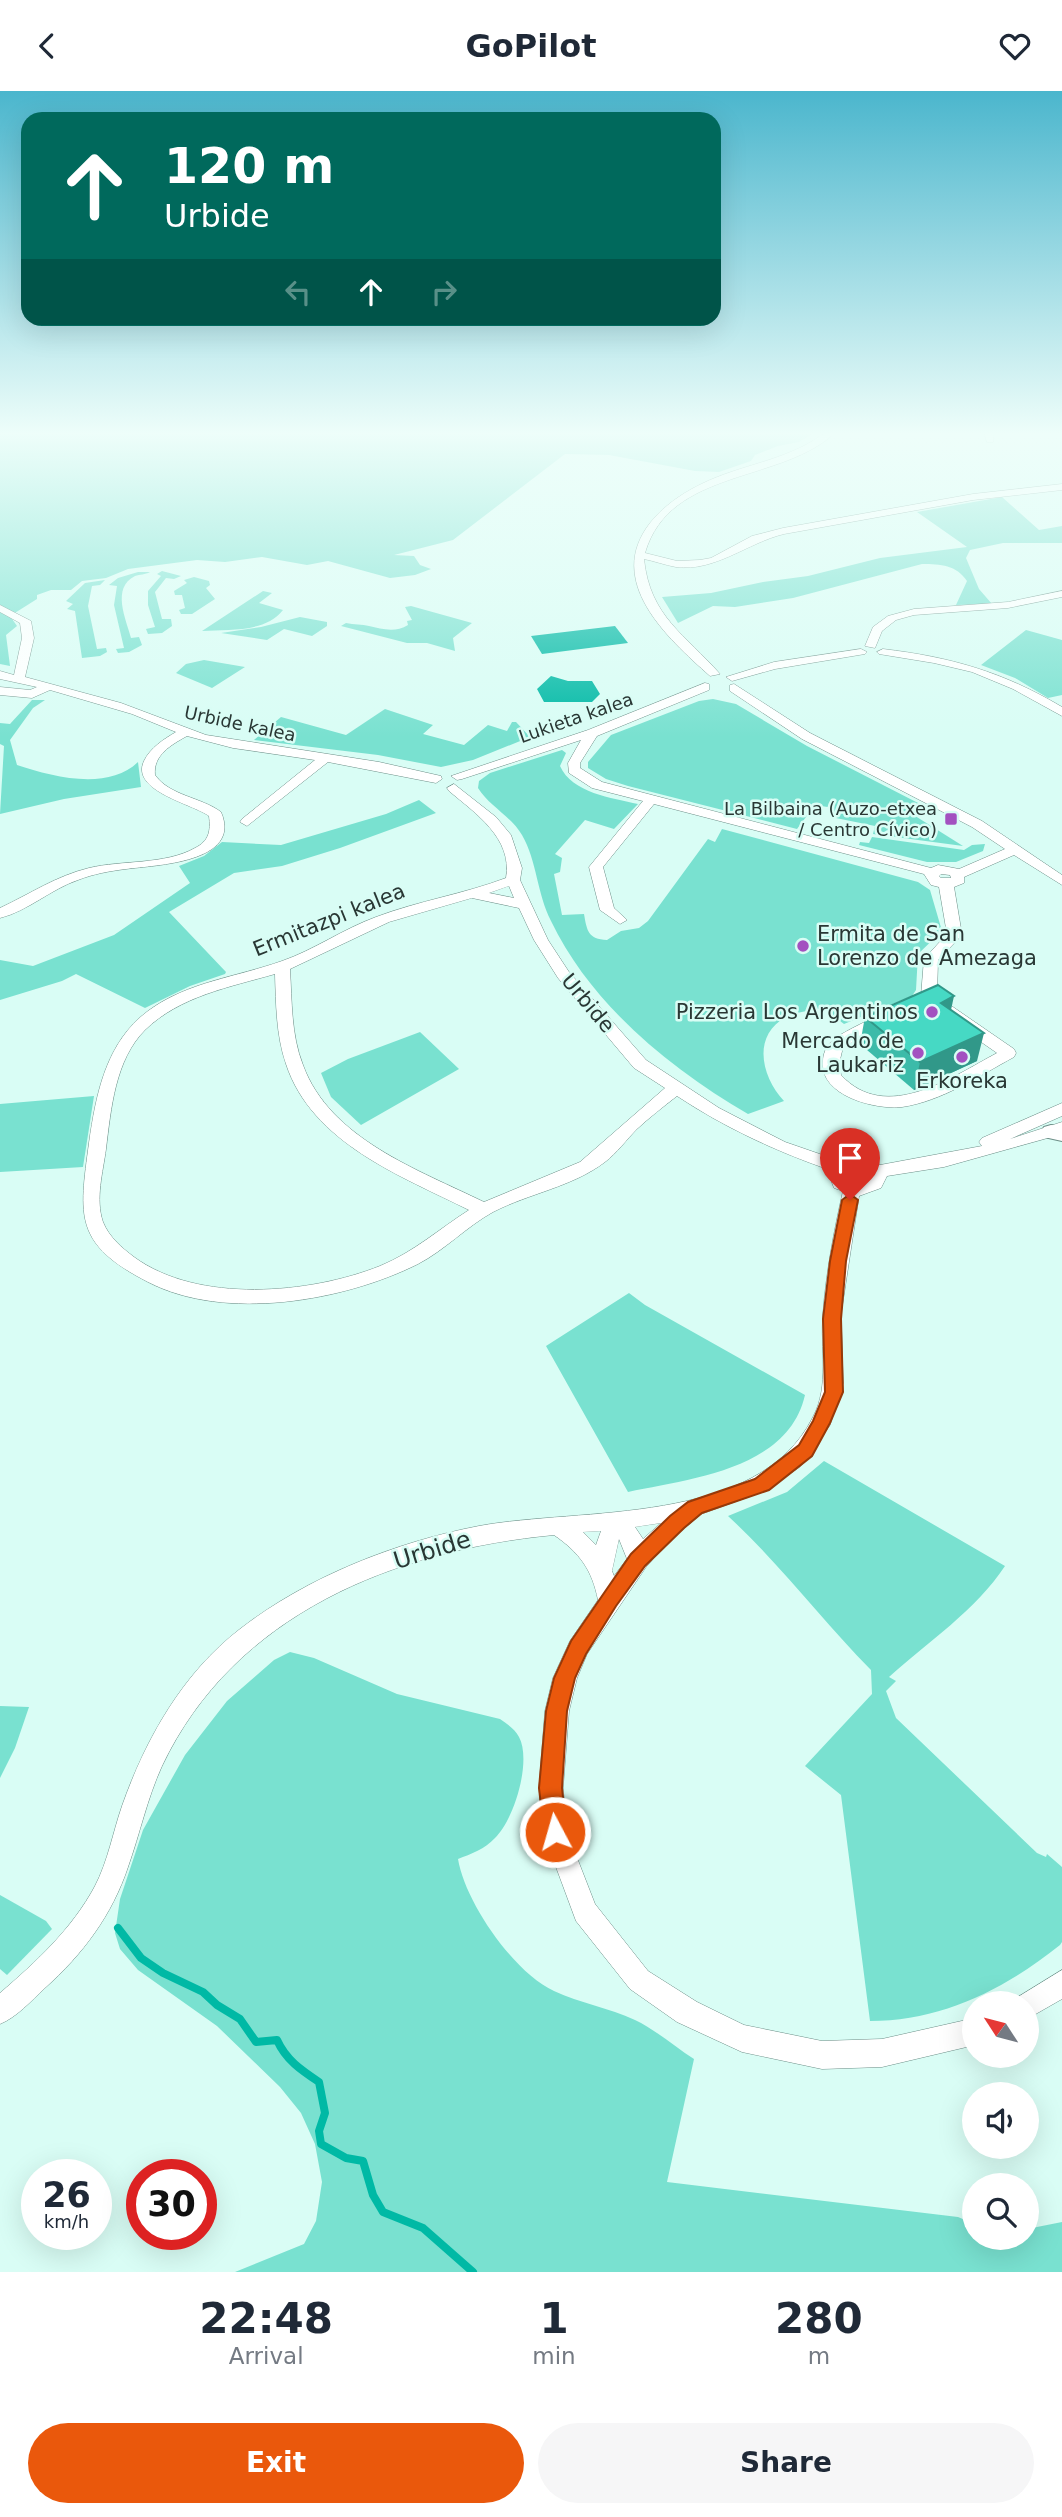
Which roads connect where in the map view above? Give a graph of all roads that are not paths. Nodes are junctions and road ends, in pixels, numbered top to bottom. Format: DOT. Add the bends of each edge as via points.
graph roads {
  1 [pos="645,533"];
  2 [pos="778,533"];
  3 [pos="638,559"];
  4 [pos="664,564"];
  5 [pos="638,577"];
  6 [pos="1062,594"];
  7 [pos="0,608"];
  8 [pos="866,649"];
  9 [pos="714,674"];
  10 [pos="0,675"];
  11 [pos="19,679"];
  12 [pos="733,683"];
  13 [pos="47,687"];
  14 [pos="705,687"];
  15 [pos="0,691"];
  16 [pos="1062,712"];
  17 [pos="184,733"];
  18 [pos="592,733"];
  19 [pos="326,757"];
  20 [pos="455,782"];
  21 [pos="651,799"];
  22 [pos="247,822"];
  23 [pos="1016,849"];
  24 [pos="951,879"];
  25 [pos="1062,881"];
  26 [pos="518,892"];
  27 [pos="496,893"];
  28 [pos="0,914"];
  29 [pos="620,919"];
  30 [pos="282,967"];
  31 [pos="929,999"];
  32 [pos="676,1088"];
  33 [pos="1062,1109"];
  34 [pos="1058,1132"];
  35 [pos="977,1151"];
  36 [pos="837,1166"];
  37 [pos="877,1171"];
  38 [pos="852,1189"];
  39 [pos="483,1209"];
  40 [pos="695,1507"];
  41 [pos="616,1522"];
  42 [pos="557,1525"];
  43 [pos="638,1560"];
  44 [pos="602,1570"];
  45 [pos="609,1600"];
  46 [pos="1062,1983"];
  47 [pos="1040,1997"];
  48 [pos="0,2011"];
  49 [pos="962,2034"];
  1 -- 3 [label="street"];
  2 -- 4 [label="street" via="714,560"];
  3 -- 4 [label="street"];
  3 -- 5 [label="street"];
  4 -- 5 [label="street"];
  5 -- 9 [label="street" via="668,630"];
  6 -- 8 [label="street" via="1008,605 903,614 877,629"];
  7 -- 11 [label="street" via="25,621 28,638"];
  8 -- 12 [label="street" via="784,664"];
  8 -- 16 [label="street" via="873,656 883,652 933,658 982,670"];
  9 -- 12 [label="street"];
  9 -- 14 [label="street" via="702,679"];
  10 -- 11 [label="street, Urbide kalea"];
  11 -- 13 [label="street, Urbide kalea"];
  12 -- 14 [label="street" via="719,691"];
  12 -- 23 [label="street" via="806,736 938,802"];
  13 -- 15 [label="street" via="32,694"];
  13 -- 17 [label="street, Urbide kalea" via="157,719"];
  14 -- 18 [label="street, Lukieta kalea"];
  17 -- 19 [label="street, Urbide kalea" via="263,750"];
  17 -- 28 [label="street" via="152,755 148,768 162,789 191,799 216,815 219,825 214,837 201,850 173,860 72,877"];
  18 -- 20 [label="street, Lukieta kalea"];
  18 -- 21 [label="street" via="574,770 597,785"];
  19 -- 20 [label="street, Urbide kalea" via="436,779 440,787"];
  19 -- 22 [label="street"];
  20 -- 26 [label="street, Urbide" via="506,838"];
  21 -- 24 [label="street" via="932,872 942,869"];
  21 -- 29 [label="street" via="596,867 607,910"];
  23 -- 24 [label="street"];
  23 -- 25 [label="street"];
  24 -- 31 [label="street" via="955,935 931,959"];
  26 -- 27 [label="street, Ermitazpi kalea"];
  26 -- 27 [label="street, Ermitazpi kalea"];
  26 -- 32 [label="street, Urbide" via="563,975 640,1064"];
  27 -- 30 [label="street, Ermitazpi kalea" via="457,898 382,919"];
  30 -- 39 [label="street" via="289,1046 312,1099 350,1137 393,1165"];
  30 -- 39 [label="street, Ermitazpi kalea" via="225,981 173,1002 140,1026 122,1047 112,1070 89,1196 94,1228 114,1253 146,1275 171,1285 210,1293 277,1296 379,1274 439,1243"];
  31 -- 31 [label="street" via="837,1044 830,1057 830,1070 837,1082 875,1102 901,1103 1008,1053"];
  32 -- 36 [label="street, Urbide" via="779,1146"];
  32 -- 39 [label="street, Ermitazpi kalea" via="600,1157 559,1181"];
  33 -- 35 [label="street"];
  34 -- 35 [label="street"];
  35 -- 37 [label="street"];
  36 -- 37 [label="street" via="861,1161"];
  36 -- 38 [label="street" via="836,1179"];
  37 -- 38 [label="street" via="878,1181 871,1188"];
  38 -- 40 [label="street, Urbide" via="832,1319 834,1392 821,1423 806,1450 762,1485"];
  40 -- 41 [label="street, Urbide"];
  40 -- 43 [label="street"];
  41 -- 42 [label="street, Urbide"];
  41 -- 43 [label="street" via="632,1538"];
  41 -- 44 [label="street"];
  42 -- 44 [label="street" via="589,1550"];
  42 -- 48 [label="street, Urbide" via="476,1536 345,1579 261,1626 223,1657 181,1709 156,1751 99,1904 73,1943"];
  43 -- 45 [label="street"];
  44 -- 45 [label="street"];
  45 -- 49 [label="street" via="565,1678 552,1748 551,1788 555,1832 585,1912 639,1980 687,2012 742,2038 822,2055 883,2053"];
  46 -- 47 [label="street"];
}
